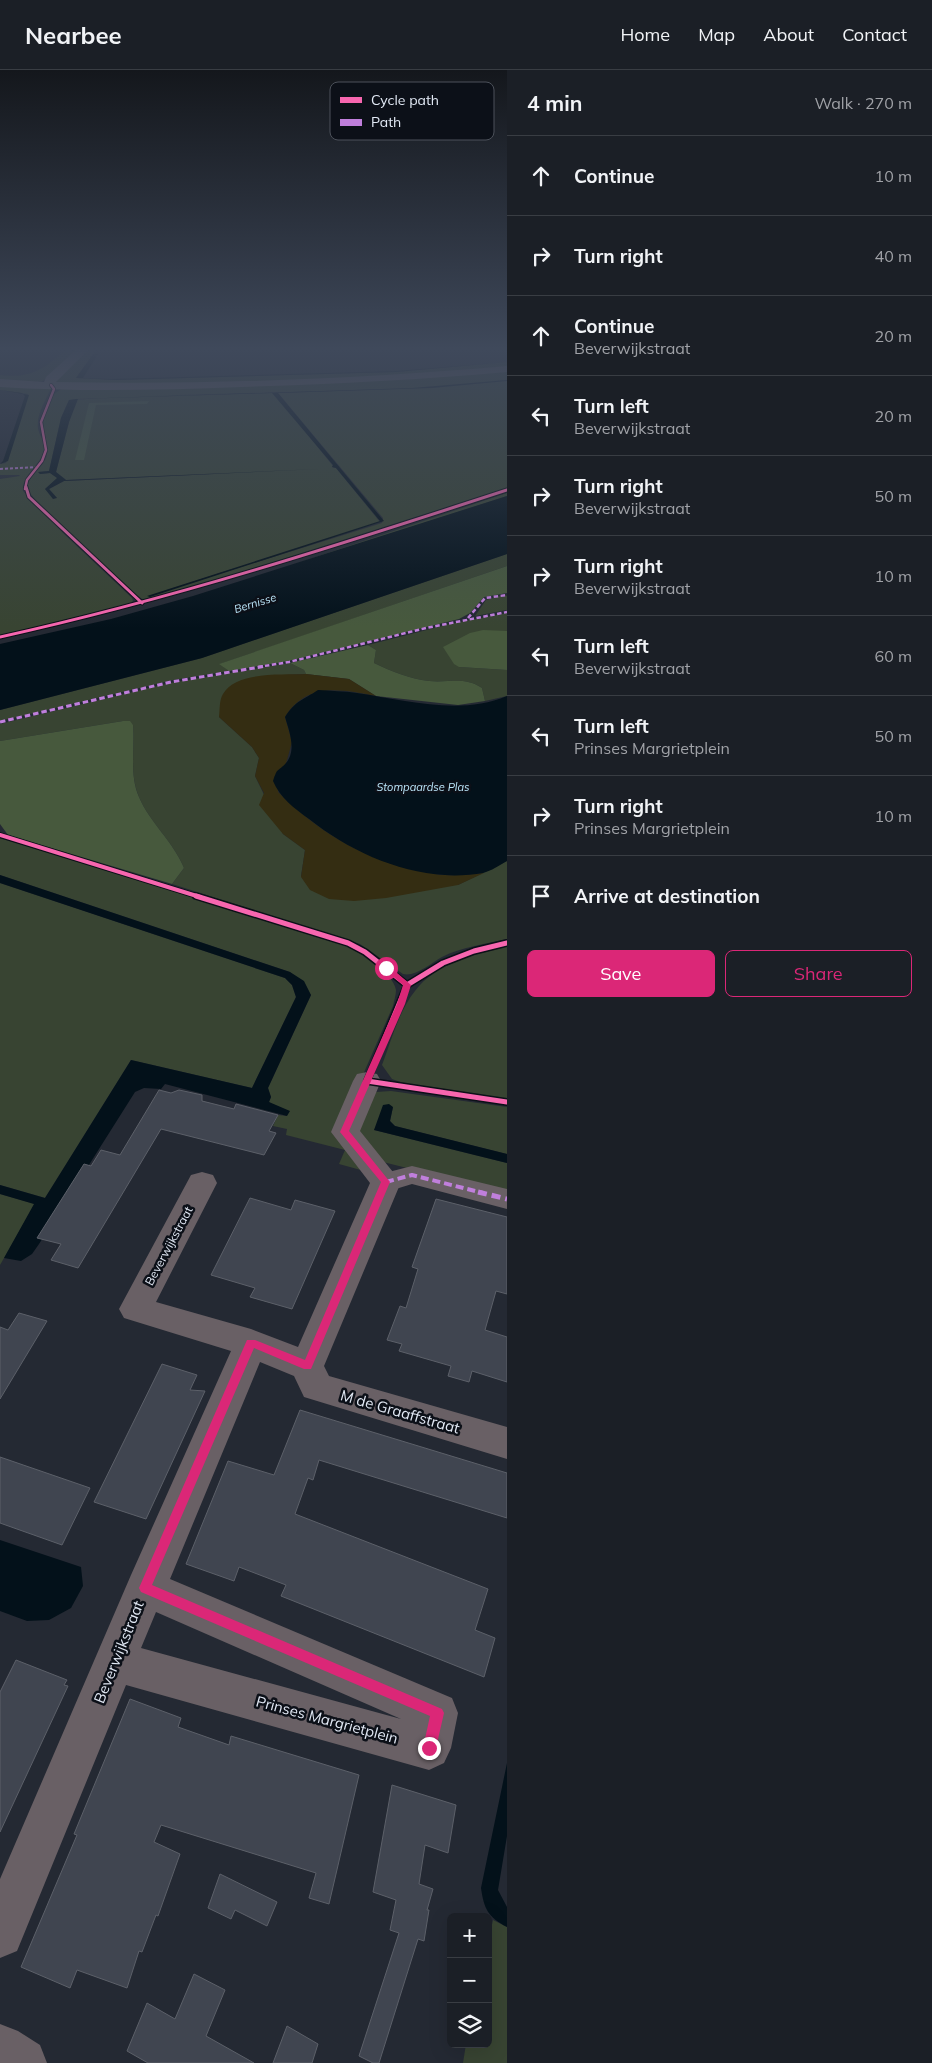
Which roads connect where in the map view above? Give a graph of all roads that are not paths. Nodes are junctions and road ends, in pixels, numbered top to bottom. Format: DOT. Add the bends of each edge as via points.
graph roads {
  1 [pos="367,1081"];
  2 [pos="386,1182"];
  3 [pos="202,1183"];
  4 [pos="507,1199"];
  5 [pos="251,1343"];
  6 [pos="307,1366"];
  7 [pos="507,1443"];
  8 [pos="145,1588"];
  9 [pos="116,1662"];
  10 [pos="0,1934"];
  11 [pos="0,2049"];
  12 [pos="22,2063"];
  1 -- 2 [label="street" via="345,1132"];
  2 -- 4 [label="street" via="412,1174"];
  2 -- 6 [label="street"];
  3 -- 5 [label="street, Beverwijkstraat" via="136,1309"];
  5 -- 6 [label="street, Beverwijkstraat"];
  5 -- 8 [label="street, Beverwijkstraat"];
  6 -- 7 [label="street, M de Graaffstraat" via="316,1387"];
  8 -- 9 [label="street, Beverwijkstraat"];
  8 -- 9 [label="street, Prinses Margrietplein" via="437,1713 429,1748"];
  9 -- 10 [label="street, Beverwijkstraat"];
  11 -- 12 [label="street"];
}
